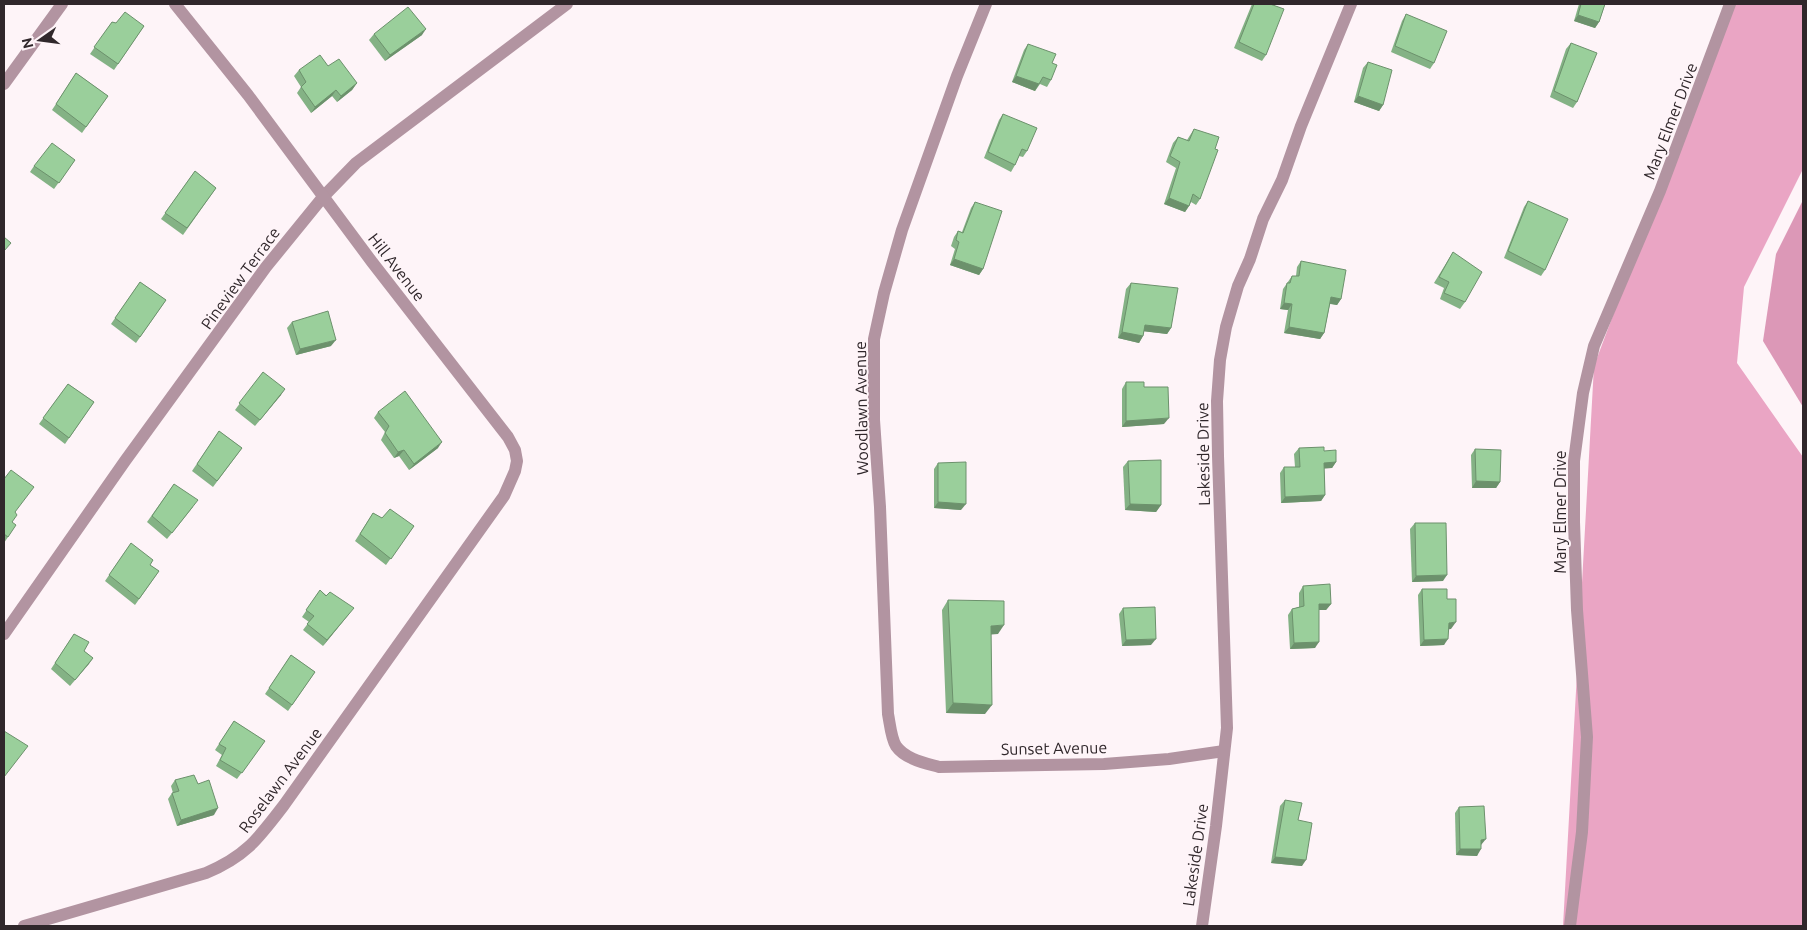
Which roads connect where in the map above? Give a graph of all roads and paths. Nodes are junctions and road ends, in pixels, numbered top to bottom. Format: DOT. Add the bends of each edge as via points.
graph roads {
  1 [pos="62,4"];
  2 [pos="174,4"];
  3 [pos="566,4"];
  4 [pos="986,4"];
  5 [pos="1351,4"];
  6 [pos="1730,4"];
  7 [pos="4,84"];
  8 [pos="323,196"];
  9 [pos="458,560"];
  10 [pos="4,634"];
  11 [pos="894,740"];
  12 [pos="1224,751"];
  13 [pos="24,926"];
  14 [pos="1202,926"];
  15 [pos="1570,926"];
  1 -- 7 [label="street"];
  2 -- 8 [label="street, Hill Avenue" via="248,95"];
  3 -- 8 [label="street, Pineview Terrace" via="356,163"];
  4 -- 11 [label="street, Woodlawn Avenue" via="902,230 874,339 874,420 888,714"];
  5 -- 12 [label="street, Lakeside Drive" via="1238,286 1220,360 1217,401 1227,728"];
  6 -- 15 [label="street, Mary Elmer Drive" via="1660,191 1594,346 1582,393 1574,461 1574,522 1587,737 1582,832"];
  8 -- 9 [label="street, Hill Avenue" via="496,420 515,450 515,471 504,496"];
  8 -- 10 [label="street, Pineview Terrace" via="266,267"];
  9 -- 13 [label="street, Roselawn Avenue" via="284,806 248,850 206,872"];
  11 -- 12 [label="street, Sunset Avenue" via="896,746 910,756 939,768 1104,764"];
  12 -- 14 [label="street, Lakeside Drive"];
}
